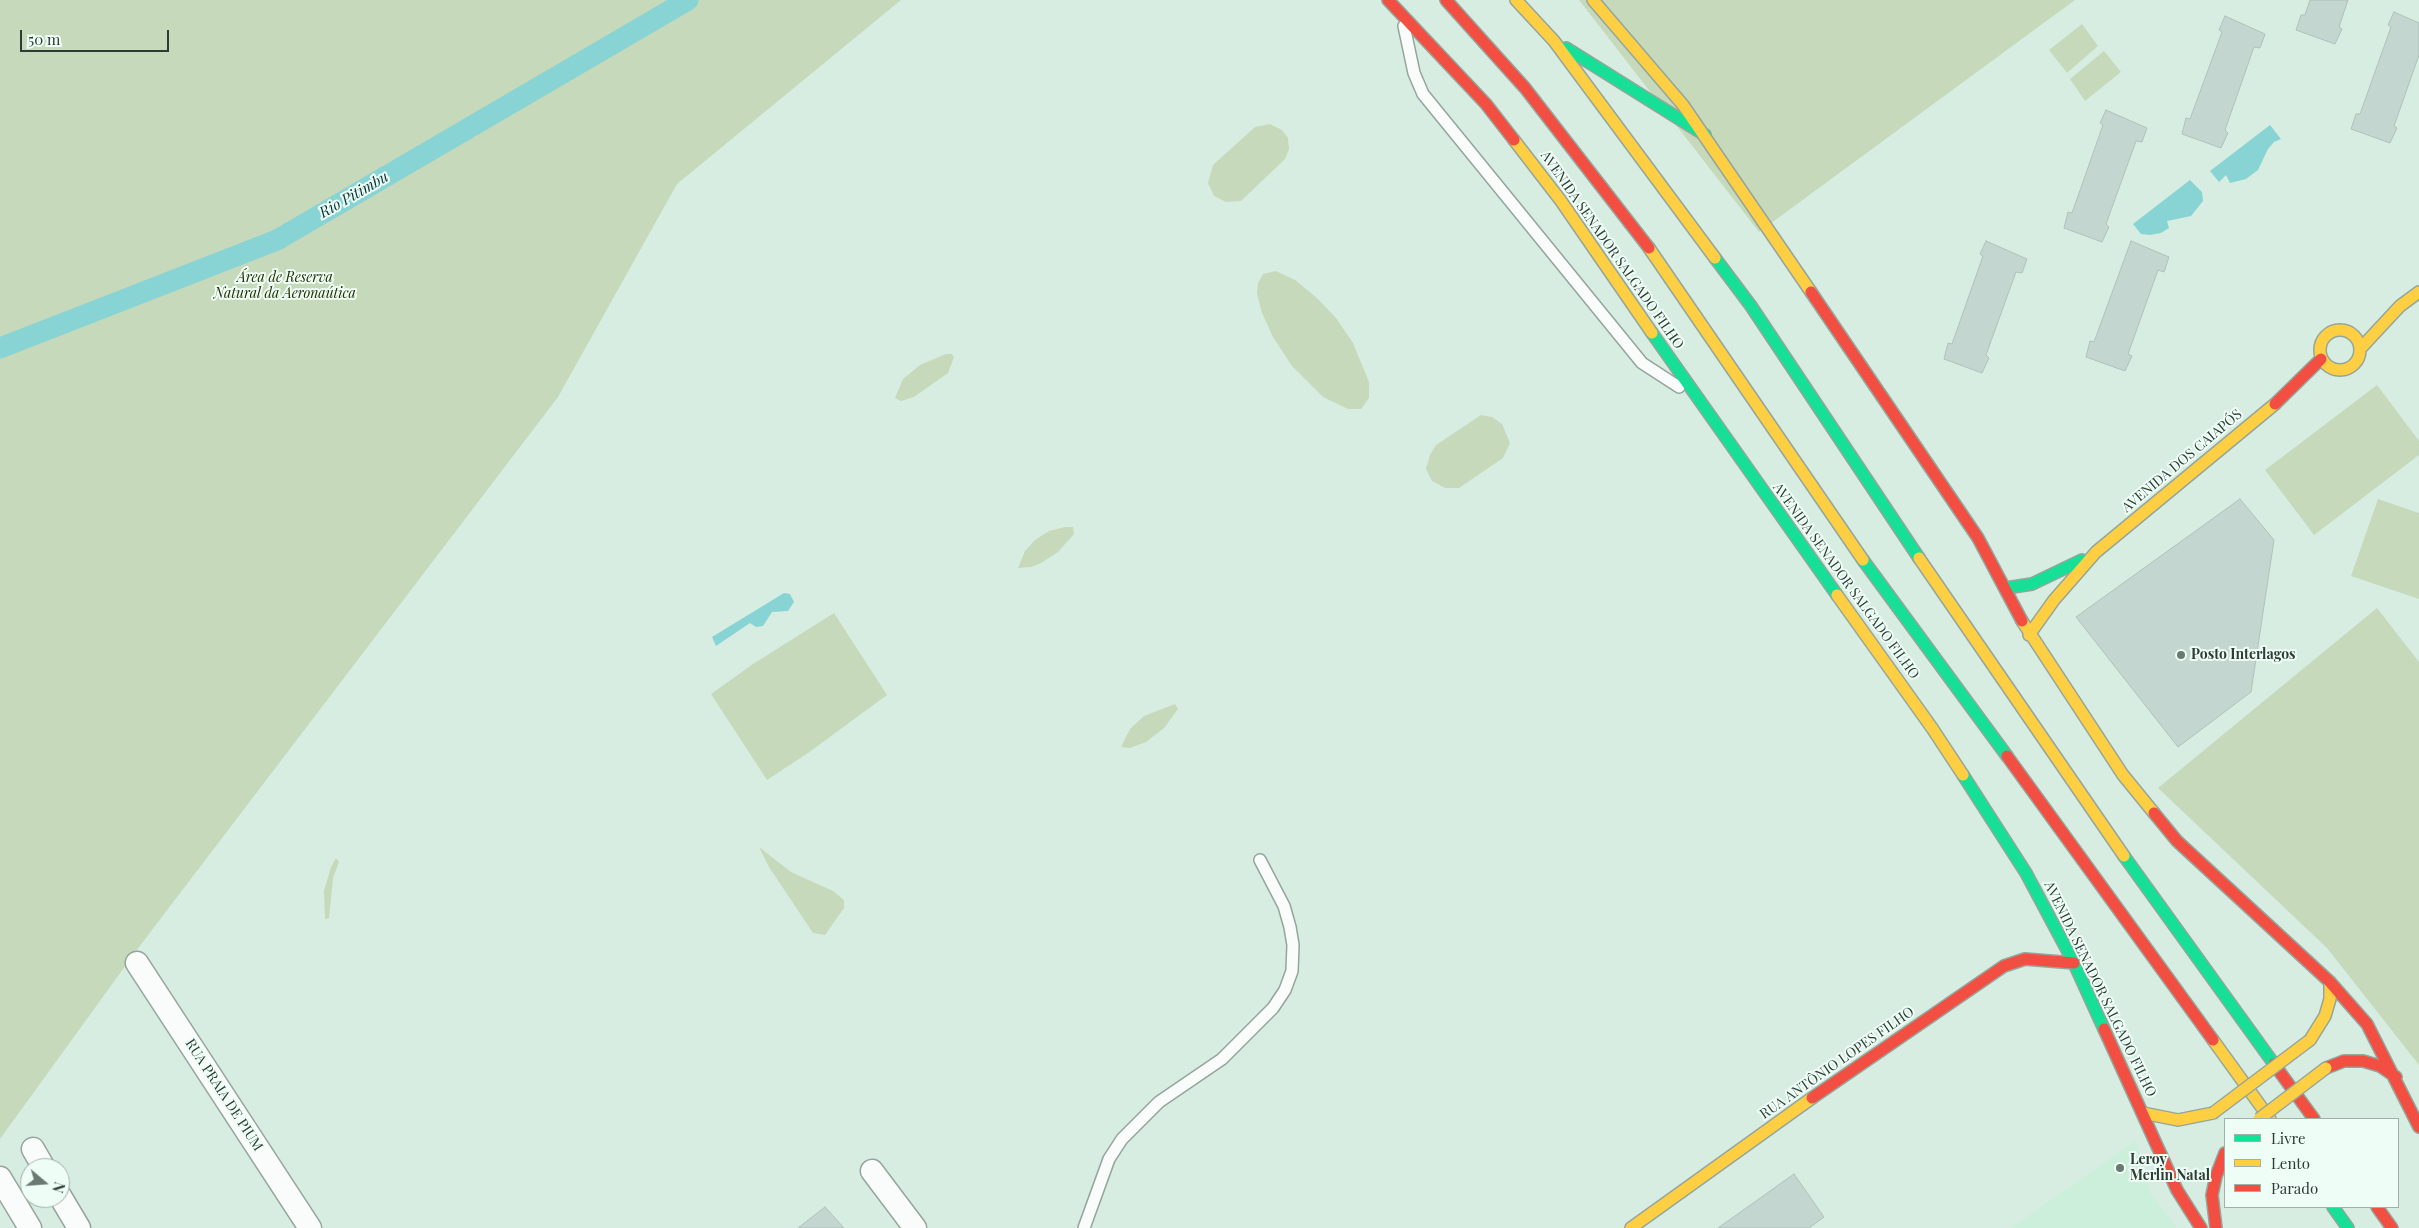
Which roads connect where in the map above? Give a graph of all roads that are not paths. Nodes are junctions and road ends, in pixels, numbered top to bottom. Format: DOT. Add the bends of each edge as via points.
graph roads {
  1 [pos="1388,0"];
  2 [pos="1446,0"];
  3 [pos="1516,0"];
  4 [pos="1593,0"];
  5 [pos="1401,12"];
  6 [pos="1554,41"];
  7 [pos="1705,135"];
  8 [pos="2419,292"];
  9 [pos="2400,306"];
  10 [pos="2350,332"];
  11 [pos="2360,349"];
  12 [pos="2321,359"];
  13 [pos="2332,369"];
  14 [pos="2288,393"];
  15 [pos="1700,402"];
  16 [pos="2096,552"];
  17 [pos="2006,588"];
  18 [pos="2029,635"];
  19 [pos="1260,860"];
  20 [pos="136,963"];
  21 [pos="2074,963"];
  22 [pos="2330,982"];
  23 [pos="2396,1078"];
  24 [pos="2143,1112"];
  25 [pos="2260,1118"];
  26 [pos="2269,1118"];
  27 [pos="2313,1118"];
  28 [pos="2419,1127"];
  29 [pos="33,1149"];
  30 [pos="2224,1156"];
  31 [pos="38,1158"];
  32 [pos="872,1171"];
  33 [pos="0,1178"];
  34 [pos="67,1208"];
  35 [pos="2334,1208"];
  36 [pos="2378,1208"];
  37 [pos="30,1228"];
  38 [pos="79,1228"];
  39 [pos="310,1228"];
  40 [pos="915,1228"];
  41 [pos="1084,1228"];
  42 [pos="1631,1228"];
  43 [pos="2202,1228"];
  44 [pos="2216,1228"];
  45 [pos="2348,1228"];
  46 [pos="2392,1228"];
  1 -- 5 [label="main road, AVENIDA SENADOR SALGADO FILHO"];
  2 -- 26 [label="main road, AVENIDA SENADOR SALGADO FILHO" via="1525,88 1641,237 1878,582"];
  3 -- 6 [label="main road"];
  4 -- 7 [label="main road" via="1683,104"];
  5 -- 15 [label="main road, AVENIDA SENADOR SALGADO FILHO" via="1486,104 1561,201"];
  5 -- 15 [label="lane" via="1414,74 1423,94 1642,363"];
  6 -- 7 [label="main road"];
  6 -- 27 [label="main road" via="1752,306 2095,815"];
  7 -- 17 [label="main road" via="1978,538"];
  8 -- 9 [label="main road"];
  9 -- 10 [label="main road"];
  9 -- 11 [label="main road"];
  10 -- 11 [label="main road"];
  10 -- 12 [label="main road" via="2340,329 2326,335 2319,349"];
  11 -- 13 [label="main road" via="2352,366"];
  12 -- 13 [label="main road"];
  12 -- 14 [label="main road, AVENIDA DOS CAIAPÓS"];
  13 -- 14 [label="main road, AVENIDA DOS CAIAPÓS"];
  14 -- 16 [label="main road, AVENIDA DOS CAIAPÓS"];
  15 -- 21 [label="main road, AVENIDA SENADOR SALGADO FILHO" via="1932,728 2026,872"];
  16 -- 17 [label="main road, AVENIDA DOS CAIAPÓS" via="2039,581"];
  16 -- 18 [label="main road, AVENIDA DOS CAIAPÓS" via="2054,600"];
  17 -- 18 [label="main road"];
  18 -- 22 [label="main road" via="2123,775 2177,841"];
  19 -- 41 [label="lane" via="1284,906 1294,944 1292,971 1285,990 1273,1008 1222,1058 1159,1102 1122,1139 1109,1159"];
  20 -- 39 [label="street, RUA PRAIA DE PIUM"];
  21 -- 24 [label="main road, AVENIDA SENADOR SALGADO FILHO"];
  21 -- 42 [label="main road, RUA ANTÔNIO LOPES FILHO" via="2025,959 2004,966"];
  22 -- 23 [label="main road" via="2366,1024"];
  22 -- 24 [label="main road, bridge" via="2330,1000 2325,1016 2310,1040 2213,1113 2178,1120"];
  23 -- 25 [label="main road, bridge" via="2380,1066 2363,1061 2344,1061 2326,1068"];
  23 -- 28 [label="main road"];
  24 -- 43 [label="main road, AVENIDA SENADOR SALGADO FILHO" via="2177,1190"];
  29 -- 31 [label="street"];
  30 -- 44 [label="main road" via="2212,1195"];
  32 -- 40 [label="street"];
  33 -- 37 [label="street"];
  34 -- 38 [label="street"];
  35 -- 45 [label="main road"];
  36 -- 46 [label="main road"];
}
